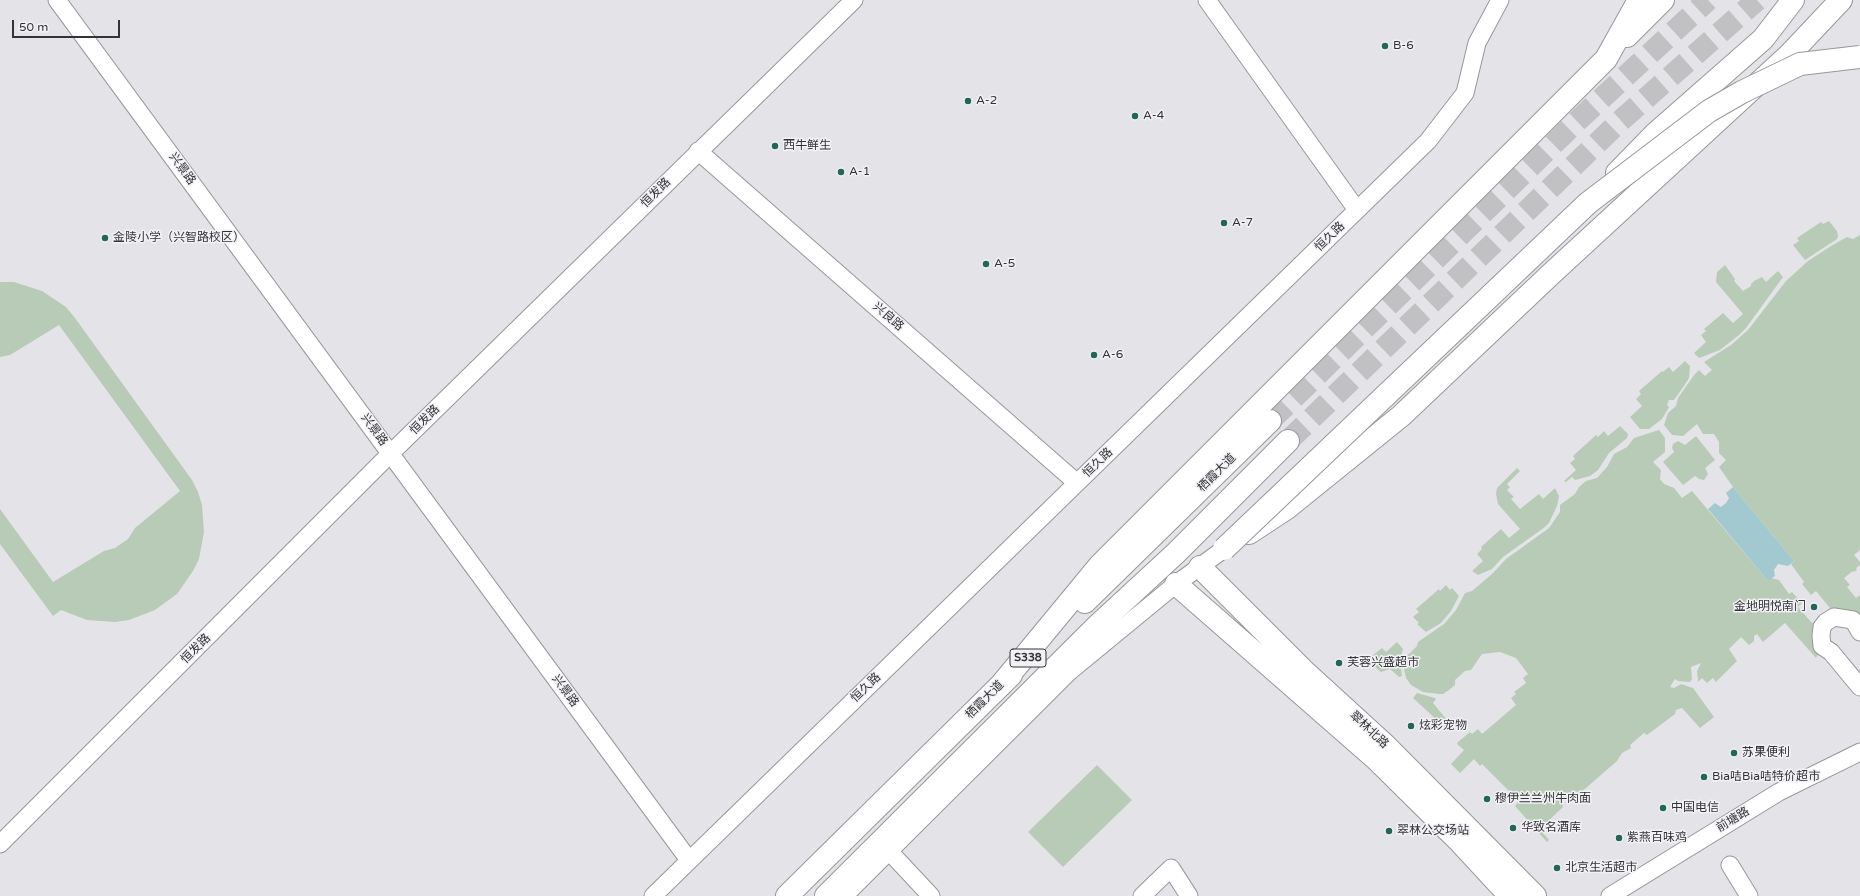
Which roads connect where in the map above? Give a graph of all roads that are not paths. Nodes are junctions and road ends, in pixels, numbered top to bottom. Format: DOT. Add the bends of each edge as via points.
graph roads {
  1 [pos="57,0"];
  2 [pos="854,0"];
  3 [pos="1207,0"];
  4 [pos="1500,0"];
  5 [pos="1639,0"];
  6 [pos="1663,0"];
  7 [pos="1793,0"];
  8 [pos="1841,0"];
  9 [pos="1860,57"];
  10 [pos="1606,58"];
  11 [pos="698,152"];
  12 [pos="1588,203"];
  13 [pos="1357,210"];
  14 [pos="1270,421"];
  15 [pos="1288,441"];
  16 [pos="391,454"];
  17 [pos="1077,483"];
  18 [pos="1224,549"];
  19 [pos="1200,567"];
  20 [pos="1176,584"];
  21 [pos="1860,632"];
  22 [pos="1001,685"];
  23 [pos="1860,687"];
  24 [pos="1860,752"];
  25 [pos="0,844"];
  26 [pos="888,850"];
  27 [pos="689,860"];
  28 [pos="1730,865"];
  29 [pos="653,896"];
  30 [pos="787,896"];
  31 [pos="826,896"];
  32 [pos="844,896"];
  33 [pos="931,896"];
  34 [pos="1142,896"];
  35 [pos="1189,896"];
  36 [pos="1510,896"];
  37 [pos="1535,896"];
  38 [pos="1610,896"];
  39 [pos="1749,896"];
  1 -- 16 [label="street, 兴景路"];
  2 -- 11 [label="street, 恒发路"];
  3 -- 13 [label="street"];
  4 -- 13 [label="street, 恒久路" via="1478,43 1465,93 1428,141"];
  5 -- 10 [label="main road"];
  6 -- 10 [label="main road"];
  7 -- 12 [label="main road, bridge" via="1762,39 1656,133"];
  8 -- 18 [label="main road" via="1790,54 1401,416 1287,508"];
  9 -- 12 [label="main road, bridge" via="1800,64 1742,92 1709,111"];
  10 -- 22 [label="main road" via="1100,565"];
  11 -- 16 [label="street, 恒发路"];
  11 -- 17 [label="street, 兴良路"];
  12 -- 18 [label="main road, bridge"];
  13 -- 17 [label="street, 恒久路"];
  14 -- 22 [label="main road, 栖霞大道 / S338"];
  15 -- 31 [label="main road, S338" via="1176,553 1098,625"];
  16 -- 25 [label="street, 恒发路"];
  16 -- 27 [label="street, 兴景路"];
  17 -- 27 [label="street, 恒久路"];
  18 -- 19 [label="street"];
  19 -- 20 [label="street"];
  19 -- 37 [label="main road, 翠林北路" via="1303,670 1384,744"];
  20 -- 26 [label="street" via="1069,672"];
  20 -- 36 [label="main road, 翠林北路" via="1376,759 1460,842"];
  21 -- 23 [label="street" via="1853,620 1834,617 1822,627 1820,636 1822,646 1831,652"];
  22 -- 30 [label="main road, 栖霞大道 / S338"];
  24 -- 38 [label="street, 前塘路" via="1779,792"];
  26 -- 32 [label="street"];
  26 -- 33 [label="street"];
  27 -- 29 [label="street, 恒久路"];
  28 -- 39 [label="street"];
  34 -- 35 [label="street" via="1171,868"];
}
